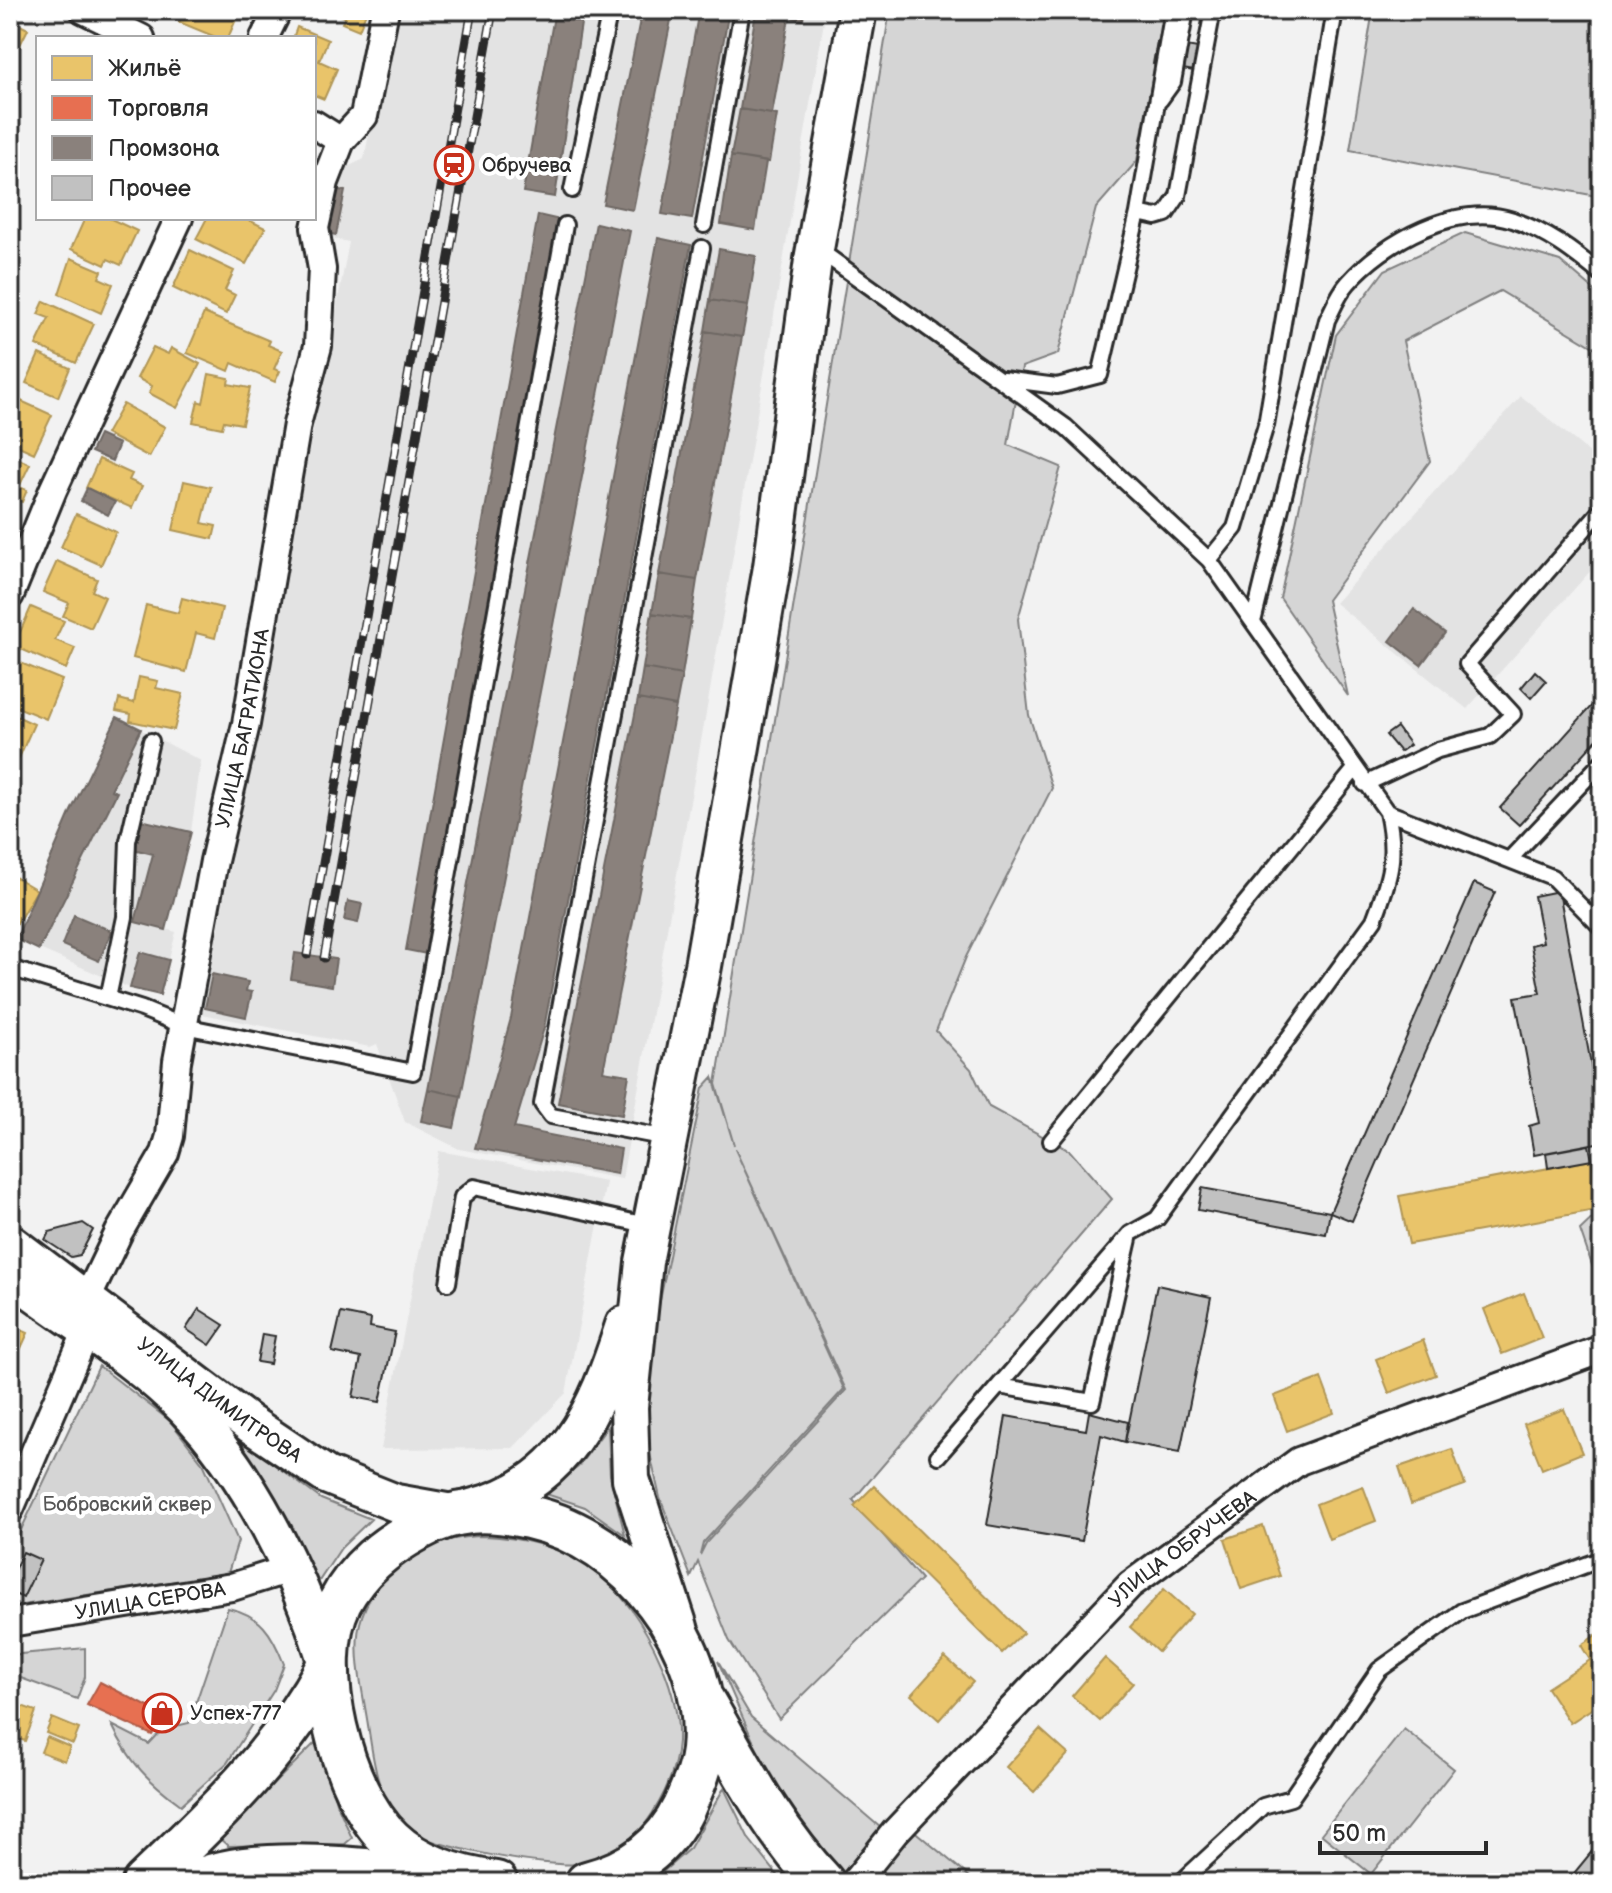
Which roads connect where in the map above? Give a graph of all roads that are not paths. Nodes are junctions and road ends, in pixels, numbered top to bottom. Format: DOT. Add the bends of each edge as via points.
graph roads {
  1 [pos="84,10"];
  2 [pos="278,10"];
  3 [pos="385,10"];
  4 [pos="610,10"];
  5 [pos="742,10"];
  6 [pos="858,10"];
  7 [pos="1173,10"];
  8 [pos="1186,10"];
  9 [pos="1213,10"];
  10 [pos="1335,10"];
  11 [pos="137,36"];
  12 [pos="265,36"];
  13 [pos="1157,105"];
  14 [pos="316,125"];
  15 [pos="341,141"];
  16 [pos="572,190"];
  17 [pos="1138,213"];
  18 [pos="178,220"];
  19 [pos="565,225"];
  20 [pos="704,225"];
  21 [pos="702,248"];
  22 [pos="816,248"];
  23 [pos="1602,275"];
  24 [pos="999,379"];
  25 [pos="1602,509"];
  26 [pos="1209,560"];
  27 [pos="10,595"];
  28 [pos="1254,618"];
  29 [pos="151,741"];
  30 [pos="1602,762"];
  31 [pos="1355,769"];
  32 [pos="1365,784"];
  33 [pos="1387,812"];
  34 [pos="1509,860"];
  35 [pos="1602,928"];
  36 [pos="10,968"];
  37 [pos="108,998"];
  38 [pos="184,1026"];
  39 [pos="668,1138"];
  40 [pos="1051,1141"];
  41 [pos="651,1226"];
  42 [pos="1130,1234"];
  43 [pos="10,1243"];
  44 [pos="644,1262"];
  45 [pos="10,1274"];
  46 [pos="448,1283"];
  47 [pos="88,1314"];
  48 [pos="1602,1349"];
  49 [pos="999,1386"];
  50 [pos="938,1456"];
  51 [pos="10,1509"];
  52 [pos="457,1511"];
  53 [pos="1602,1559"];
  54 [pos="289,1569"];
  55 [pos="10,1623"];
  56 [pos="327,1664"];
  57 [pos="691,1672"];
  58 [pos="481,1882"];
  59 [pos="144,1883"];
  60 [pos="193,1883"];
  61 [pos="587,1883"];
  62 [pos="823,1883"];
  63 [pos="854,1883"];
  64 [pos="1180,1883"];
  1 -- 11 [label="street"];
  2 -- 12 [label="street"];
  3 -- 15 [label="street, УЛИЦА БАГРАТИОНА" via="364,116"];
  4 -- 16 [label="lane"];
  5 -- 20 [label="lane"];
  6 -- 22 [label="street"];
  7 -- 13 [label="lane"];
  8 -- 13 [label="lane" via="1173,82"];
  9 -- 17 [label="lane" via="1178,196 1166,214"];
  10 -- 26 [label="lane" via="1266,425 1235,528"];
  13 -- 17 [label="lane"];
  14 -- 15 [label="street"];
  15 -- 38 [label="street, УЛИЦА БАГРАТИОНА" via="315,228 322,269 318,346 297,424 246,724"];
  17 -- 24 [label="lane" via="1100,375 1057,386"];
  18 -- 27 [label="street"];
  19 -- 38 [label="lane" via="413,1072"];
  21 -- 39 [label="lane" via="542,1104 551,1116"];
  22 -- 24 [label="lane"];
  22 -- 39 [label="street" via="772,567"];
  23 -- 28 [label="lane" via="1559,241 1511,219 1463,216 1409,236 1346,285 1327,320"];
  24 -- 26 [label="lane" via="1066,427"];
  25 -- 32 [label="lane" via="1467,664 1513,714 1490,736 1438,750"];
  26 -- 28 [label="lane"];
  28 -- 31 [label="lane"];
  29 -- 37 [label="lane" via="128,841 125,917"];
  30 -- 34 [label="lane"];
  31 -- 32 [label="lane"];
  31 -- 40 [label="lane"];
  32 -- 33 [label="lane"];
  33 -- 34 [label="lane"];
  33 -- 42 [label="lane" via="1395,847 1374,920 1157,1219"];
  34 -- 35 [label="lane" via="1552,877"];
  36 -- 37 [label="lane"];
  37 -- 38 [label="lane"];
  38 -- 47 [label="street, УЛИЦА БАГРАТИОНА" via="165,1153 119,1232"];
  39 -- 41 [label="street"];
  41 -- 44 [label="street"];
  41 -- 46 [label="lane" via="474,1187 462,1197"];
  42 -- 49 [label="lane"];
  42 -- 49 [label="lane" via="1092,1402"];
  43 -- 47 [label="street, УЛИЦА ДИМИТРОВА"];
  44 -- 52 [label="street" via="603,1386 579,1434 520,1490"];
  44 -- 57 [label="street" via="629,1420 631,1479"];
  45 -- 47 [label="street, УЛИЦА ДИМИТРОВА"];
  47 -- 51 [label="street, УЛИЦА БАГРАТИОНА"];
  47 -- 52 [label="street, УЛИЦА ДИМИТРОВА" via="326,1475 396,1503"];
  47 -- 54 [label="street, УЛИЦА ДИМИТРОВА" via="222,1450"];
  48 -- 63 [label="street, УЛИЦА ОБРУЧЕВА" via="1299,1461 1130,1585 895,1832"];
  49 -- 50 [label="lane"];
  52 -- 56 [label="main road, УЛИЦА ДИМИТРОВА" via="412,1532 360,1571 335,1614"];
  52 -- 57 [label="main road, УЛИЦА ДИМИТРОВА" via="497,1511 558,1524 599,1547 652,1595"];
  53 -- 64 [label="lane" via="1462,1611 1379,1670 1291,1798 1263,1806"];
  54 -- 55 [label="street, УЛИЦА СЕРОВА" via="232,1587"];
  54 -- 56 [label="street, УЛИЦА ДИМИТРОВА"];
  56 -- 58 [label="main road, УЛИЦА ДИМИТРОВА" via="337,1731 373,1819 390,1840 423,1863"];
  56 -- 59 [label="main road" via="288,1735"];
  57 -- 61 [label="main road, УЛИЦА ДИМИТРОВА" via="703,1749 680,1815 648,1854"];
  57 -- 62 [label="main road, УЛИЦА ДИМИТРОВА" via="761,1804"];
  58 -- 60 [label="main road" via="255,1868 213,1873"];
}
